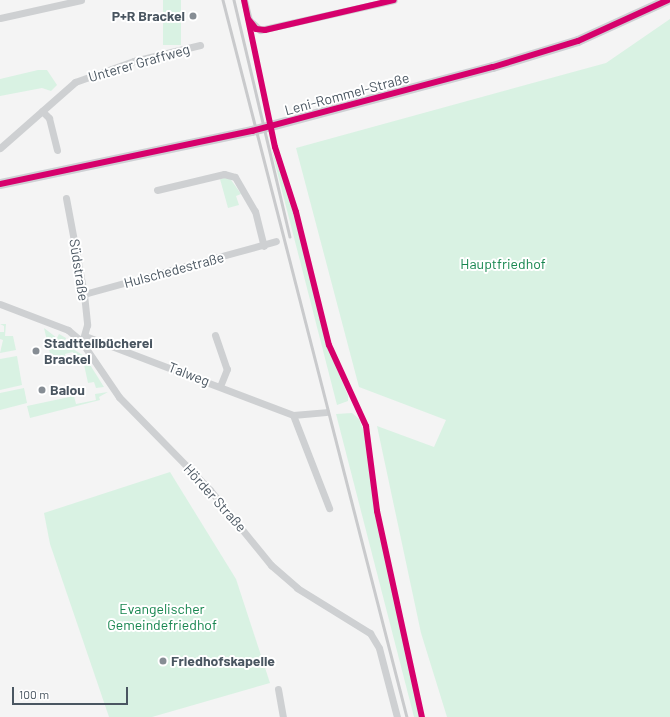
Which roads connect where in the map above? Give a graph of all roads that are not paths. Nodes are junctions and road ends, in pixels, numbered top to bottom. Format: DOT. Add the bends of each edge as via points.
graph roads {
  1 [pos="81,0"];
  2 [pos="244,0"];
  3 [pos="394,0"];
  4 [pos="668,0"];
  5 [pos="0,18"];
  6 [pos="200,45"];
  7 [pos="42,111"];
  8 [pos="0,148"];
  9 [pos="57,150"];
  10 [pos="0,184"];
  11 [pos="157,190"];
  12 [pos="66,198"];
  13 [pos="276,241"];
  14 [pos="264,246"];
  15 [pos="84,294"];
  16 [pos="0,304"];
  17 [pos="215,335"];
  18 [pos="83,338"];
  19 [pos="220,386"];
  20 [pos="326,412"];
  21 [pos="293,415"];
  22 [pos="329,508"];
  23 [pos="278,689"];
  24 [pos="283,717"];
  25 [pos="397,717"];
  1 -- 5 [label="street"];
  2 -- 3 [label="street" via="249,20 256,29 265,30"];
  4 -- 10 [label="main road, Leni-Rommel-Straße" via="578,42 486,69 252,131"];
  6 -- 7 [label="street, Unterer Graffweg" via="92,75 67,87"];
  7 -- 8 [label="street, Unterer Graffweg"];
  7 -- 9 [label="street" via="49,118"];
  11 -- 14 [label="street" via="224,174 235,177 255,211"];
  12 -- 15 [label="street, Südstraße"];
  13 -- 14 [label="street, Hulschedestraße"];
  14 -- 15 [label="street, Hulschedestraße"];
  15 -- 18 [label="street, Südstraße"];
  16 -- 18 [label="street, Hörder Straße"];
  17 -- 19 [label="street" via="227,368"];
  18 -- 19 [label="street, Talweg"];
  18 -- 25 [label="street, Hörder Straße" via="119,397 210,490 271,565 297,588 370,633 379,648"];
  19 -- 21 [label="street, Talweg"];
  20 -- 21 [label="street, Talweg"];
  21 -- 22 [label="street"];
  23 -- 24 [label="street"];
}
